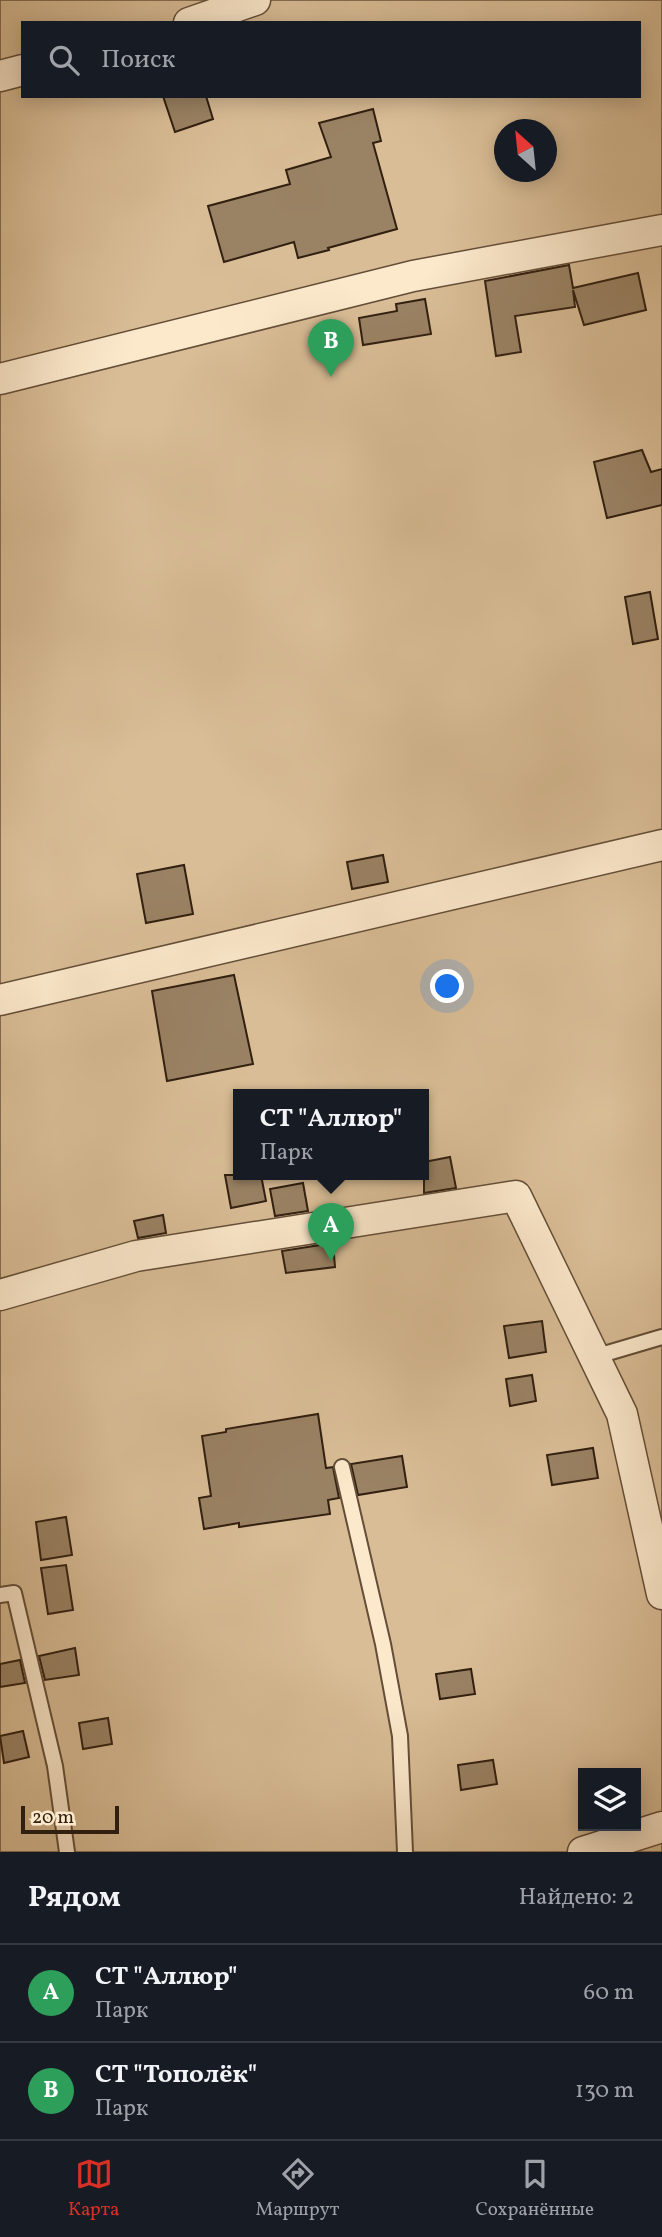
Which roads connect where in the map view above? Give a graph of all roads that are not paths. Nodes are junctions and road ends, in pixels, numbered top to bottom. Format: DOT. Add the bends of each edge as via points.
graph roads {
  1 [pos="255,0"];
  2 [pos="195,21"];
  3 [pos="21,71"];
  4 [pos="0,76"];
  5 [pos="662,230"];
  6 [pos="0,379"];
  7 [pos="662,845"];
  8 [pos="0,1000"];
  9 [pos="0,1295"];
  10 [pos="662,1337"];
  11 [pos="594,1357"];
  12 [pos="342,1467"];
  13 [pos="662,1594"];
  14 [pos="0,1595"];
  15 [pos="662,1827"];
  16 [pos="67,1852"];
  17 [pos="405,1852"];
  18 [pos="583,1852"];
  1 -- 2 [label="street"];
  3 -- 4 [label="street"];
  5 -- 6 [label="street" via="414,276"];
  7 -- 8 [label="street"];
  9 -- 11 [label="street" via="136,1256 516,1196"];
  10 -- 11 [label="lane"];
  11 -- 13 [label="street" via="622,1414"];
  12 -- 17 [label="lane" via="400,1737"];
  14 -- 16 [label="lane" via="14,1593 55,1766"];
  15 -- 18 [label="street"];
}
